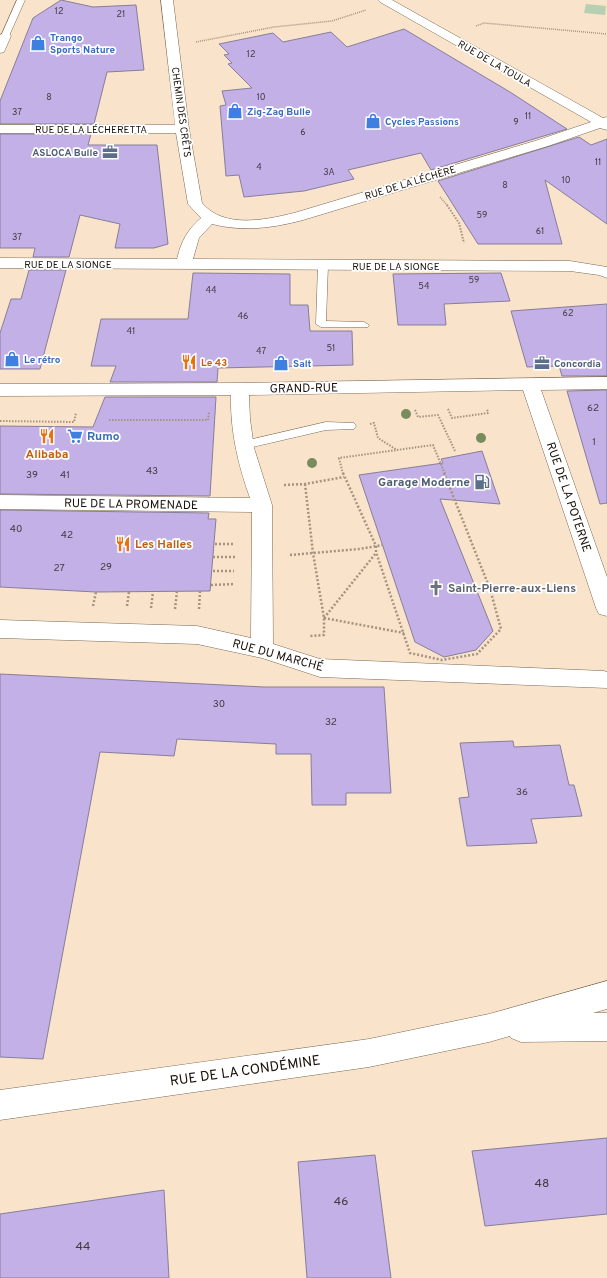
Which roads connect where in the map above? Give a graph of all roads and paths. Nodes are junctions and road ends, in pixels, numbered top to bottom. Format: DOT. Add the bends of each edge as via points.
graph roads {
  1 [pos="21,0"];
  2 [pos="167,0"];
  3 [pos="384,0"];
  4 [pos="368,10"];
  5 [pos="471,27"];
  6 [pos="607,34"];
  7 [pos="5,36"];
  8 [pos="194,42"];
  9 [pos="0,49"];
  10 [pos="605,123"];
  11 [pos="0,129"];
  12 [pos="182,129"];
  13 [pos="438,195"];
  14 [pos="210,218"];
  15 [pos="464,246"];
  16 [pos="0,263"];
  17 [pos="184,265"];
  18 [pos="323,265"];
  19 [pos="607,273"];
  20 [pos="364,325"];
  21 [pos="607,383"];
  22 [pos="531,386"];
  23 [pos="82,389"];
  24 [pos="240,389"];
  25 [pos="0,390"];
  26 [pos="210,407"];
  27 [pos="413,408"];
  28 [pos="487,408"];
  29 [pos="449,412"];
  30 [pos="109,420"];
  31 [pos="0,421"];
  32 [pos="350,426"];
  33 [pos="376,427"];
  34 [pos="244,445"];
  35 [pos="397,450"];
  36 [pos="455,451"];
  37 [pos="344,477"];
  38 [pos="0,502"];
  39 [pos="262,505"];
  40 [pos="383,545"];
  41 [pos="376,546"];
  42 [pos="376,552"];
  43 [pos="313,553"];
  44 [pos="288,555"];
  45 [pos="177,591"];
  46 [pos="200,591"];
  47 [pos="96,592"];
  48 [pos="129,592"];
  49 [pos="153,592"];
  50 [pos="607,608"];
  51 [pos="126,613"];
  52 [pos="150,613"];
  53 [pos="91,614"];
  54 [pos="174,614"];
  55 [pos="199,614"];
  56 [pos="324,618"];
  57 [pos="0,629"];
  58 [pos="404,633"];
  59 [pos="321,635"];
  60 [pos="262,649"];
  61 [pos="606,679"];
  62 [pos="607,995"];
  63 [pos="607,1027"];
  64 [pos="489,1028"];
  65 [pos="0,1106"];
  1 -- 7 [label="lane"];
  2 -- 12 [label="street, CHEMIN DES CRÊTS"];
  3 -- 10 [label="street, RUE DE LA TOULA"];
  4 -- 8 [label="path" via="332,21 274,27"];
  5 -- 6 [label="path" via="484,24"];
  7 -- 9 [label="street"];
  10 -- 14 [label="street, RUE DE LA LÉCHÈRE" via="298,217 254,224 223,222"];
  11 -- 12 [label="street, RUE DE LA LÉCHERETTA"];
  12 -- 14 [label="street, CHEMIN DES CRÊTS" via="196,204 202,213"];
  13 -- 15 [label="path" via="455,213"];
  14 -- 17 [label="street" via="191,237"];
  16 -- 17 [label="street, RUE DE LA SIONGE"];
  17 -- 18 [label="street, RUE DE LA SIONGE"];
  18 -- 19 [label="street, RUE DE LA SIONGE" via="570,266"];
  18 -- 20 [label="lane" via="321,324"];
  21 -- 22 [label="street, GRAND-RUE"];
  22 -- 24 [label="street, GRAND-RUE"];
  22 -- 50 [label="street, RUE DE LA POTERNE"];
  23 -- 24 [label="street, GRAND-RUE"];
  23 -- 25 [label="street, GRAND-RUE"];
  23 -- 31 [label="path" via="74,422"];
  24 -- 34 [label="street" via="239,411"];
  26 -- 30 [label="path" via="208,420"];
  27 -- 36 [label="path" via="418,417 438,415"];
  28 -- 29 [label="path" via="488,413 452,418"];
  32 -- 34 [label="lane" via="326,426"];
  33 -- 35 [label="path" via="378,438"];
  34 -- 39 [label="street"];
  35 -- 37 [label="path" via="339,458"];
  35 -- 58 [label="path" via="433,445 490,589 501,629 477,654 442,660 410,653"];
  37 -- 41 [label="path"];
  37 -- 43 [label="path" via="305,484"];
  38 -- 39 [label="street, RUE DE LA PROMENADE"];
  39 -- 60 [label="street"];
  40 -- 41 [label="path"];
  41 -- 42 [label="path"];
  41 -- 43 [label="path"];
  42 -- 56 [label="path"];
  42 -- 58 [label="path"];
  43 -- 44 [label="path"];
  43 -- 56 [label="path"];
  45 -- 54 [label="path"];
  46 -- 55 [label="path"];
  47 -- 53 [label="path"];
  48 -- 51 [label="path"];
  49 -- 52 [label="path"];
  56 -- 58 [label="path"];
  56 -- 59 [label="path" via="324,635"];
  57 -- 60 [label="street, RUE DU MARCHÉ" via="197,635"];
  60 -- 61 [label="street, RUE DU MARCHÉ" via="320,668"];
  62 -- 64 [label="street, RUE DE LA CONDÉMINE"];
  63 -- 64 [label="street, RUE DE LA CONDÉMINE"];
  64 -- 65 [label="street, RUE DE LA CONDÉMINE" via="369,1053"];
}
